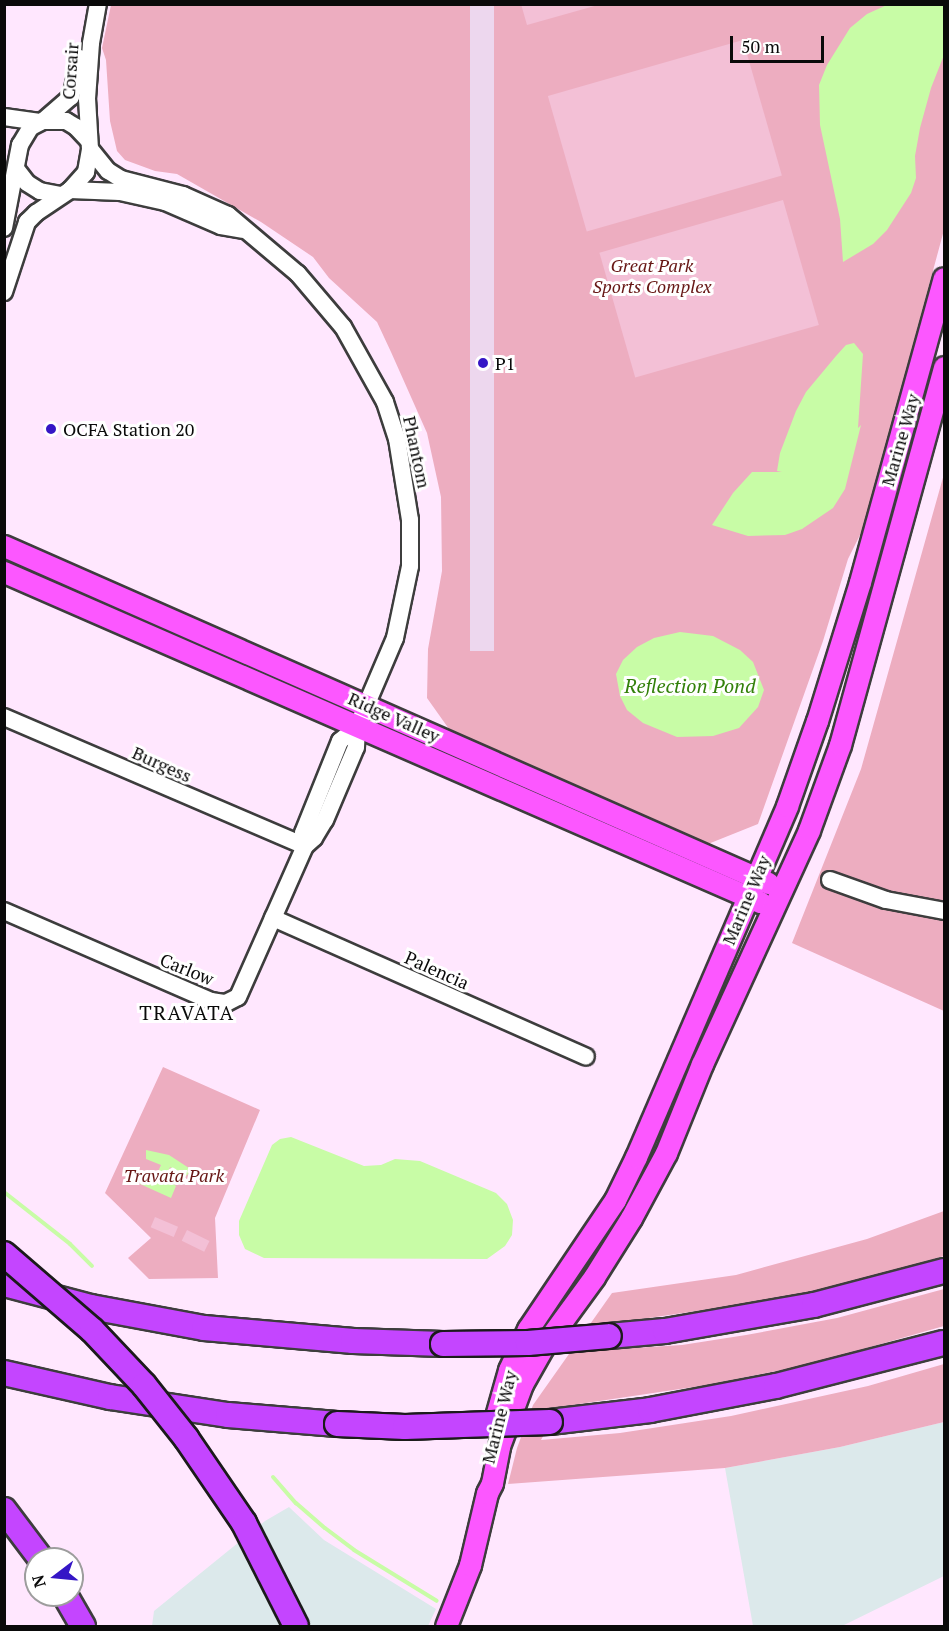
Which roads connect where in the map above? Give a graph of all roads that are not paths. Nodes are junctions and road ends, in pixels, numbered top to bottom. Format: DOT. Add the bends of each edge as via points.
graph roads {
  1 [pos="91,4"];
  2 [pos="98,4"];
  3 [pos="4,117"];
  4 [pos="42,121"];
  5 [pos="4,145"];
  6 [pos="90,145"];
  7 [pos="17,165"];
  8 [pos="65,193"];
  9 [pos="4,228"];
  10 [pos="244,230"];
  11 [pos="945,278"];
  12 [pos="4,292"];
  13 [pos="945,367"];
  14 [pos="4,546"];
  15 [pos="4,572"];
  16 [pos="366,705"];
  17 [pos="4,717"];
  18 [pos="357,727"];
  19 [pos="305,846"];
  20 [pos="756,877"];
  21 [pos="830,880"];
  22 [pos="748,896"];
  23 [pos="778,899"];
  24 [pos="4,911"];
  25 [pos="945,911"];
  26 [pos="273,918"];
  27 [pos="586,1057"];
  28 [pos="4,1254"];
  29 [pos="945,1271"];
  30 [pos="4,1284"];
  31 [pos="945,1343"];
  32 [pos="4,1373"];
  33 [pos="487,1493"];
  34 [pos="4,1510"];
  35 [pos="32,1547"];
  36 [pos="72,1607"];
  37 [pos="83,1626"];
  38 [pos="296,1626"];
  39 [pos="446,1626"];
  1 -- 4 [label="street, Corsair" via="71,97"];
  2 -- 6 [label="street, Corsair" via="87,96"];
  3 -- 4 [label="street"];
  4 -- 6 [label="street" via="66,121"];
  4 -- 7 [label="street" via="25,135"];
  5 -- 7 [label="street"];
  6 -- 8 [label="street" via="86,172"];
  6 -- 10 [label="street, Phantom" via="108,171 121,179 183,195 228,215"];
  7 -- 8 [label="street" via="27,183 40,191"];
  7 -- 9 [label="street"];
  8 -- 10 [label="street, Phantom" via="104,190 131,194 165,202 220,226"];
  8 -- 12 [label="street" via="36,213 24,228"];
  10 -- 16 [label="street, Phantom" via="298,274 343,327 385,402 397,439 410,520 410,566 395,638"];
  11 -- 20 [label="main road, Marine Way" via="818,721"];
  13 -- 23 [label="main road, Marine Way" via="840,745"];
  14 -- 16 [label="main road, Ridge Valley"];
  15 -- 18 [label="main road, Ridge Valley"];
  16 -- 18 [label="street, Phantom"];
  16 -- 20 [label="main road, Ridge Valley"];
  17 -- 19 [label="street, Burgess"];
  18 -- 19 [label="street, Carlow" via="340,741 303,833"];
  18 -- 22 [label="main road, Ridge Valley"];
  19 -- 26 [label="street, Carlow"];
  20 -- 22 [label="main road, Marine Way"];
  20 -- 23 [label="main road, Ridge Valley"];
  21 -- 25 [label="street" via="886,900"];
  22 -- 23 [label="main road, Ridge Valley"];
  22 -- 33 [label="main road, Marine Way" via="615,1200 528,1329 509,1370 490,1443 484,1480"];
  23 -- 33 [label="main road, Marine Way" via="666,1153 625,1228 522,1384 509,1412"];
  24 -- 26 [label="street, Carlow" via="226,1003 238,997"];
  26 -- 27 [label="street, Palencia"];
  28 -- 38 [label="highway, bridge" via="92,1330 144,1385 186,1438 244,1523"];
  29 -- 30 [label="highway, bridge" via="814,1305 665,1331 528,1343 353,1341 204,1328 91,1307"];
  31 -- 32 [label="highway, bridge" via="776,1386 650,1410 550,1422 416,1427 228,1414 122,1399"];
  33 -- 39 [label="main road, Marine Way" via="470,1565"];
  34 -- 35 [label="highway"];
  36 -- 37 [label="highway"];
}
